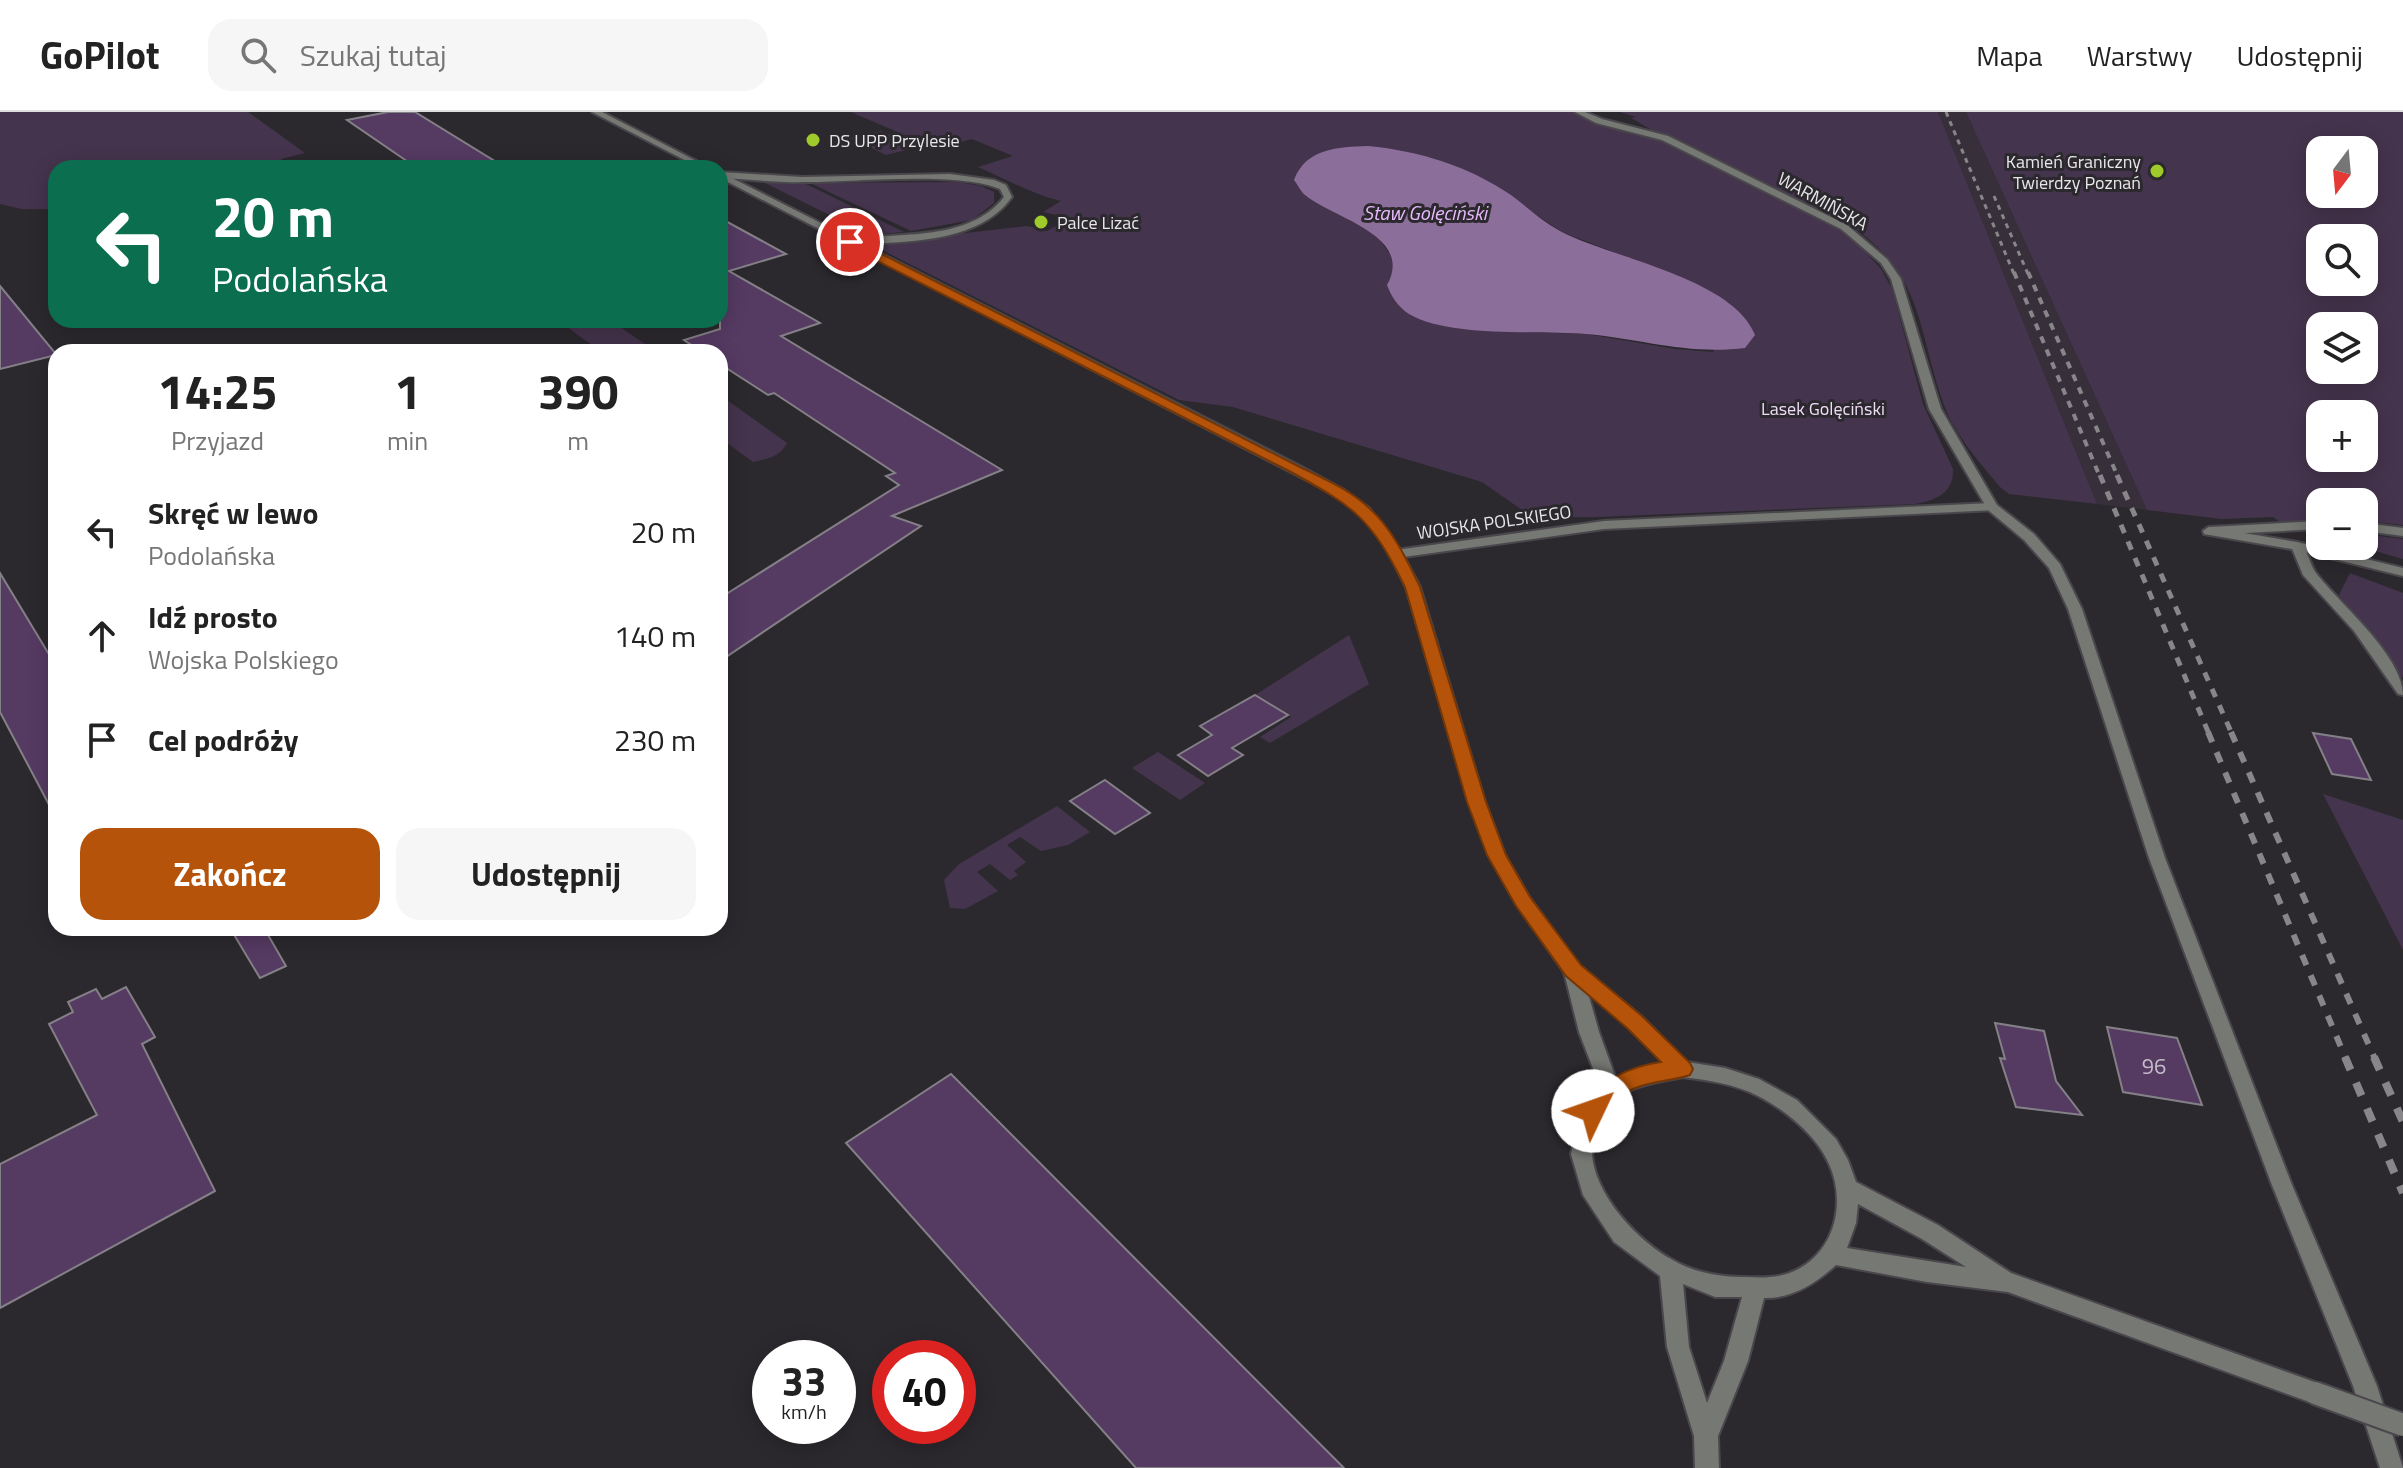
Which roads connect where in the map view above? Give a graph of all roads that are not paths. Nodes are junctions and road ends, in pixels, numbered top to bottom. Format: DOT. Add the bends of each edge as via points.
graph roads {
  1 [pos="596,112"];
  2 [pos="1579,112"];
  3 [pos="1610,112"];
  4 [pos="1644,133"];
  5 [pos="690,160"];
  6 [pos="728,175"];
  7 [pos="728,179"];
  8 [pos="850,242"];
  9 [pos="1992,507"];
  10 [pos="2306,526"];
  11 [pos="2378,529"];
  12 [pos="2403,532"];
  13 [pos="2297,546"];
  14 [pos="2306,547"];
  15 [pos="1396,554"];
  16 [pos="2363,560"];
  17 [pos="2403,572"];
  18 [pos="2403,691"];
  19 [pos="1573,970"];
  20 [pos="1682,1069"];
  21 [pos="1611,1091"];
  22 [pos="1848,1188"];
  23 [pos="1834,1255"];
  24 [pos="1671,1272"];
  25 [pos="2008,1282"];
  26 [pos="1755,1291"];
  27 [pos="2403,1425"];
  28 [pos="1706,1436"];
  29 [pos="1707,1468"];
  30 [pos="2392,1468"];
  1 -- 5 [label="street"];
  2 -- 4 [label="street, WARMIŃSKA"];
  3 -- 4 [label="street"];
  4 -- 9 [label="street, WARMIŃSKA" via="1665,138 1844,227 1884,261 1896,279 1935,409"];
  6 -- 8 [label="street" via="974,179 1003,187 1008,197 998,211 969,226"];
  7 -- 8 [label="street, WOJSKA POLSKIEGO"];
  8 -- 15 [label="street, WOJSKA POLSKIEGO" via="1345,496 1366,512"];
  9 -- 15 [label="street, WOJSKA POLSKIEGO" via="1604,525"];
  9 -- 30 [label="street" via="2055,567 2075,609 2157,858 2365,1386"];
  10 -- 13 [label="street" via="2209,531"];
  11 -- 12 [label="street"];
  13 -- 14 [label="street"];
  13 -- 18 [label="street" via="2308,572 2359,628"];
  15 -- 19 [label="street" via="1413,587 1497,855"];
  16 -- 17 [label="street"];
  19 -- 20 [label="street"];
  19 -- 21 [label="street"];
  20 -- 21 [label="street" via="1631,1079"];
  20 -- 22 [label="street" via="1754,1085 1787,1104 1823,1139"];
  21 -- 24 [label="street" via="1593,1111 1583,1136 1582,1164 1591,1194 1609,1224 1637,1251"];
  22 -- 23 [label="street" via="1848,1224"];
  22 -- 25 [label="street"];
  23 -- 25 [label="street"];
  23 -- 26 [label="street" via="1813,1274"];
  24 -- 26 [label="street" via="1713,1286"];
  24 -- 28 [label="street" via="1678,1347"];
  25 -- 27 [label="street, bridge"];
  26 -- 28 [label="street" via="1736,1361"];
  28 -- 29 [label="street"];
}
